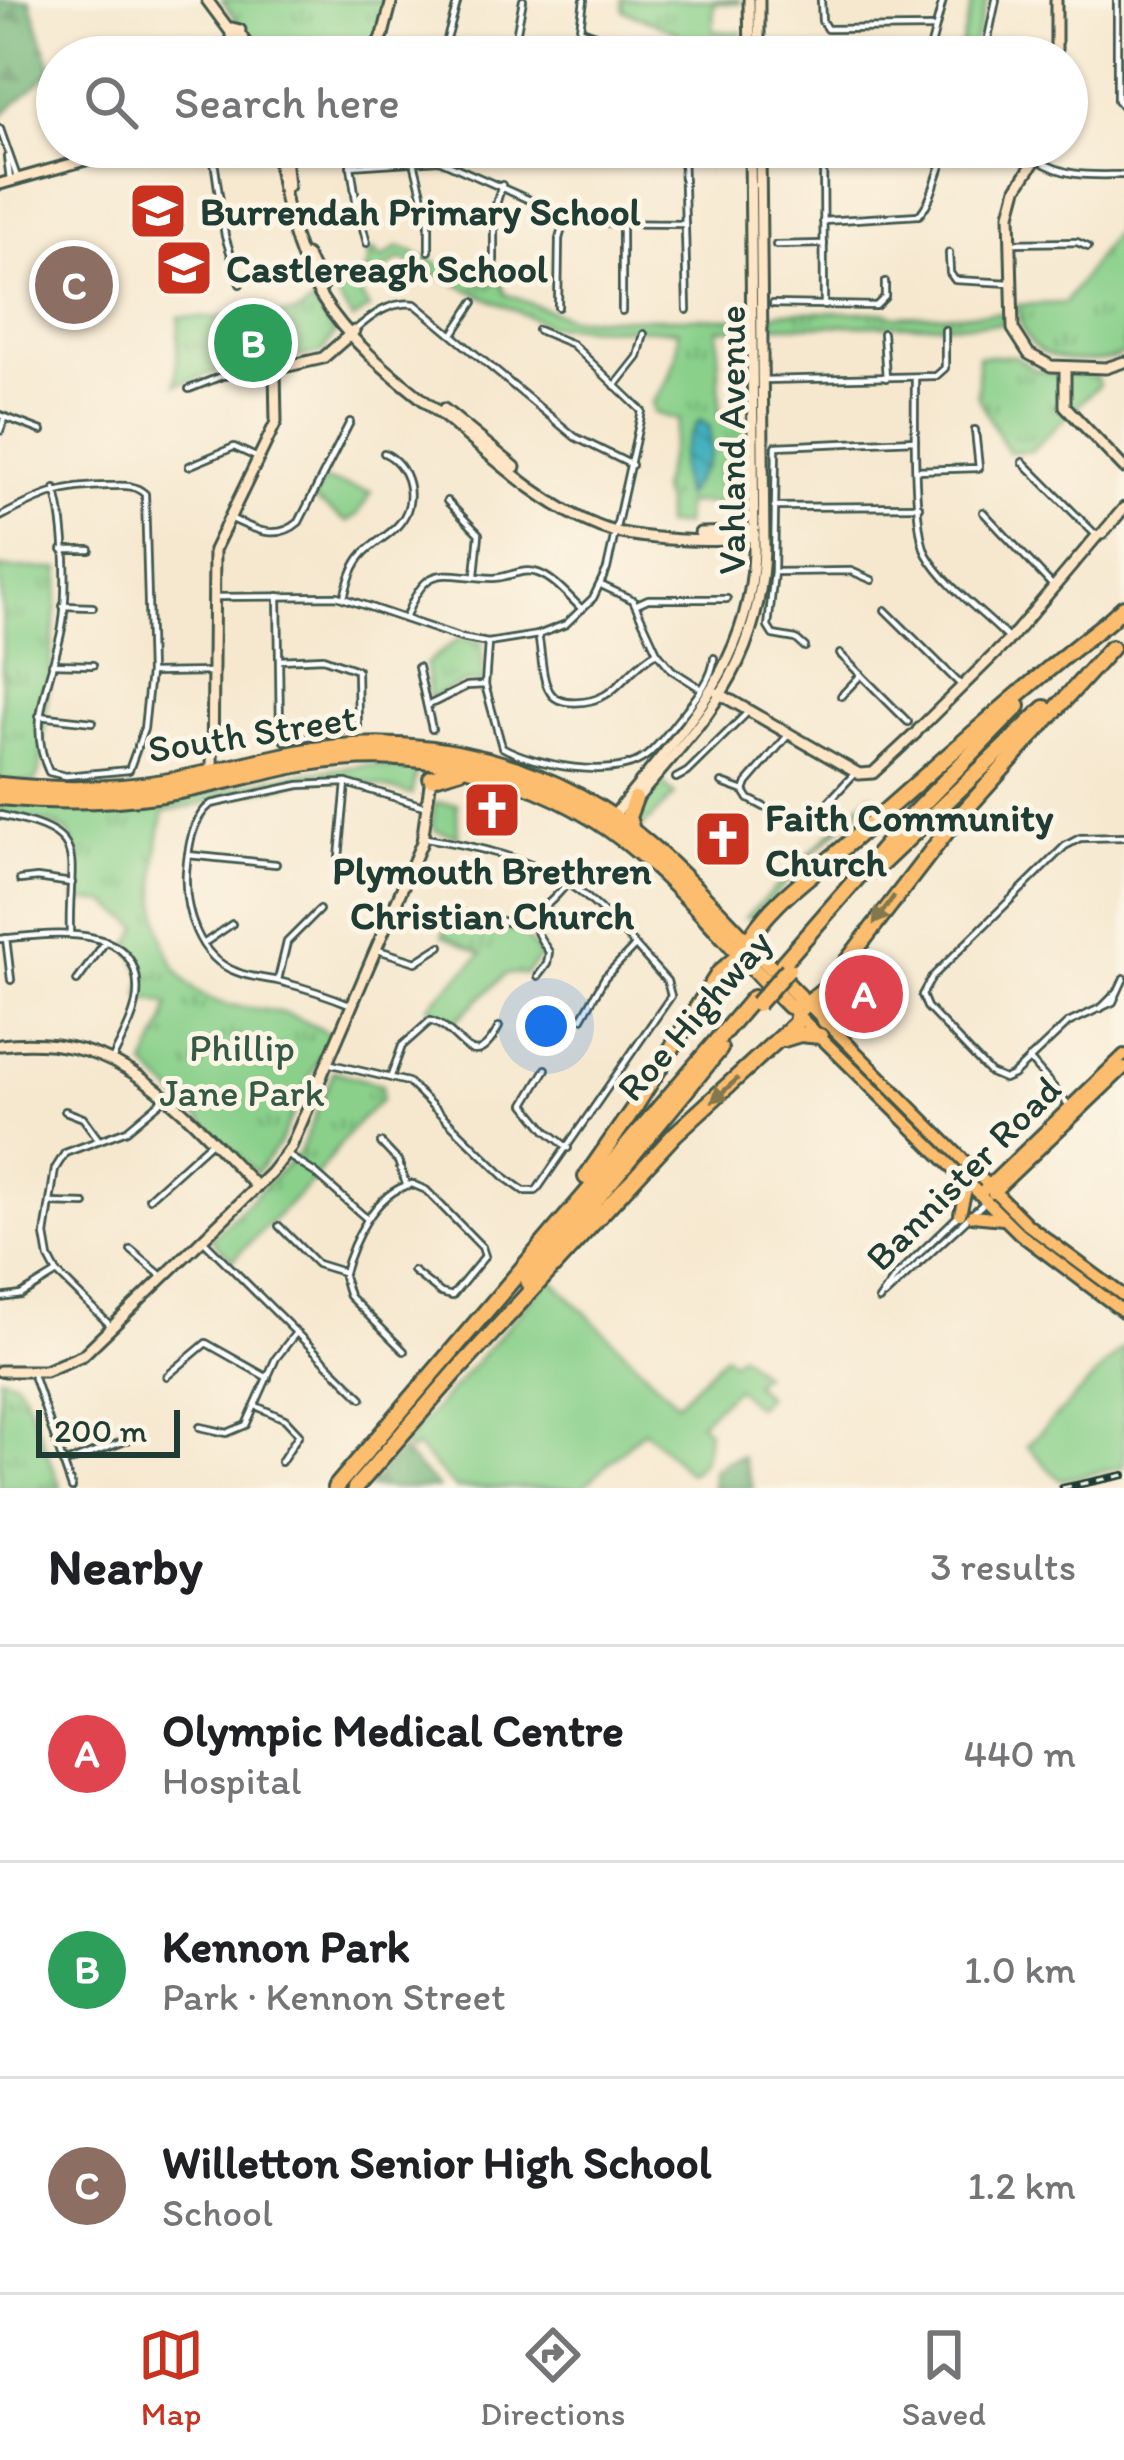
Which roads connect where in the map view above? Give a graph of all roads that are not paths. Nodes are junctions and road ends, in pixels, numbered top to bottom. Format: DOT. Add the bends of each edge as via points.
graph roads {
  1 [pos="392,0"];
  2 [pos="458,0"];
  3 [pos="523,0"];
  4 [pos="584,0"];
  5 [pos="749,0"];
  6 [pos="759,0"];
  7 [pos="821,0"];
  8 [pos="943,0"];
  9 [pos="996,0"];
  10 [pos="1056,0"];
  11 [pos="1117,0"];
  12 [pos="213,3"];
  13 [pos="935,28"];
  14 [pos="582,30"];
  15 [pos="238,36"];
  16 [pos="381,36"];
  17 [pos="448,36"];
  18 [pos="516,36"];
  19 [pos="581,36"];
  20 [pos="598,36"];
  21 [pos="750,36"];
  22 [pos="759,36"];
  23 [pos="933,36"];
  24 [pos="988,36"];
  25 [pos="1057,36"];
  26 [pos="1124,108"];
  27 [pos="0,129"];
  28 [pos="42,168"];
  29 [pos="46,168"];
  30 [pos="215,168"];
  31 [pos="284,168"];
  32 [pos="350,168"];
  33 [pos="416,168"];
  34 [pos="462,168"];
  35 [pos="683,168"];
  36 [pos="751,168"];
  37 [pos="760,168"];
  38 [pos="824,168"];
  39 [pos="938,168"];
  40 [pos="1031,168"];
  41 [pos="1051,168"];
  42 [pos="1124,175"];
  43 [pos="9,177"];
  44 [pos="502,185"];
  45 [pos="565,216"];
  46 [pos="824,221"];
  47 [pos="622,224"];
  48 [pos="685,224"];
  49 [pos="367,243"];
  50 [pos="1010,243"];
  51 [pos="824,244"];
  52 [pos="776,245"];
  53 [pos="1088,247"];
  54 [pos="429,251"];
  55 [pos="950,253"];
  56 [pos="494,279"];
  57 [pos="884,282"];
  58 [pos="1010,283"];
  59 [pos="240,284"];
  60 [pos="474,302"];
  61 [pos="772,304"];
  62 [pos="824,306"];
  63 [pos="558,308"];
  64 [pos="687,310"];
  65 [pos="622,311"];
  66 [pos="945,329"];
  67 [pos="538,330"];
  68 [pos="352,333"];
  69 [pos="883,333"];
  70 [pos="453,334"];
  71 [pos="644,334"];
  72 [pos="1124,362"];
  73 [pos="1065,368"];
  74 [pos="275,370"];
  75 [pos="915,376"];
  76 [pos="886,378"];
  77 [pos="757,380"];
  78 [pos="615,386"];
  79 [pos="189,389"];
  80 [pos="2,416"];
  81 [pos="350,422"];
  82 [pos="975,430"];
  83 [pos="0,431"];
  84 [pos="42,431"];
  85 [pos="915,440"];
  86 [pos="384,453"];
  87 [pos="258,458"];
  88 [pos="1023,462"];
  89 [pos="189,466"];
  90 [pos="633,466"];
  91 [pos="1124,468"];
  92 [pos="916,470"];
  93 [pos="55,489"];
  94 [pos="447,501"];
  95 [pos="920,506"];
  96 [pos="774,507"];
  97 [pos="1124,508"];
  98 [pos="983,512"];
  99 [pos="0,517"];
  100 [pos="228,518"];
  101 [pos="764,519"];
  102 [pos="617,529"];
  103 [pos="754,535"];
  104 [pos="1097,535"];
  105 [pos="764,545"];
  106 [pos="62,550"];
  107 [pos="90,550"];
  108 [pos="774,572"];
  109 [pos="475,574"];
  110 [pos="872,580"];
  111 [pos="601,585"];
  112 [pos="1054,587"];
  113 [pos="213,596"];
  114 [pos="278,596"];
  115 [pos="344,597"];
  116 [pos="728,598"];
  117 [pos="637,604"];
  118 [pos="63,606"];
  119 [pos="93,607"];
  120 [pos="1124,607"];
  121 [pos="582,610"];
  122 [pos="885,610"];
  123 [pos="405,619"];
  124 [pos="1110,620"];
  125 [pos="538,634"];
  126 [pos="1124,636"];
  127 [pos="1007,638"];
  128 [pos="488,643"];
  129 [pos="805,647"];
  130 [pos="1111,648"];
  131 [pos="657,652"];
  132 [pos="840,654"];
  133 [pos="715,658"];
  134 [pos="279,660"];
  135 [pos="52,664"];
  136 [pos="93,665"];
  137 [pos="418,667"];
  138 [pos="214,672"];
  139 [pos="150,673"];
  140 [pos="861,675"];
  141 [pos="485,685"];
  142 [pos="962,686"];
  143 [pos="715,691"];
  144 [pos="841,696"];
  145 [pos="427,706"];
  146 [pos="749,709"];
  147 [pos="39,716"];
  148 [pos="93,722"];
  149 [pos="432,729"];
  150 [pos="914,729"];
  151 [pos="790,733"];
  152 [pos="381,746"];
  153 [pos="447,751"];
  154 [pos="430,760"];
  155 [pos="472,768"];
  156 [pos="856,772"];
  157 [pos="215,774"];
  158 [pos="431,778"];
  159 [pos="676,778"];
  160 [pos="346,783"];
  161 [pos="722,783"];
  162 [pos="0,785"];
  163 [pos="745,791"];
  164 [pos="0,797"];
  165 [pos="630,800"];
  166 [pos="425,804"];
  167 [pos="596,806"];
  168 [pos="0,815"];
  169 [pos="612,824"];
  170 [pos="633,831"];
  171 [pos="421,837"];
  172 [pos="1124,837"];
  173 [pos="188,855"];
  174 [pos="339,858"];
  175 [pos="276,863"];
  176 [pos="20,880"];
  177 [pos="567,883"];
  178 [pos="72,884"];
  179 [pos="319,910"];
  180 [pos="461,913"];
  181 [pos="767,918"];
  182 [pos="727,922"];
  183 [pos="232,924"];
  184 [pos="532,927"];
  185 [pos="70,933"];
  186 [pos="3,938"];
  187 [pos="106,941"];
  188 [pos="725,942"];
  189 [pos="203,944"];
  190 [pos="441,946"];
  191 [pos="634,947"];
  192 [pos="375,949"];
  193 [pos="747,954"];
  194 [pos="785,966"];
  195 [pos="719,973"];
  196 [pos="538,976"];
  197 [pos="1124,978"];
  198 [pos="11,980"];
  199 [pos="278,980"];
  200 [pos="77,981"];
  201 [pos="828,986"];
  202 [pos="755,1001"];
  203 [pos="800,1006"];
  204 [pos="351,1007"];
  205 [pos="582,1018"];
  206 [pos="499,1027"];
  207 [pos="823,1028"];
  208 [pos="0,1045"];
  209 [pos="774,1045"];
  210 [pos="1124,1054"];
  211 [pos="1029,1059"];
  212 [pos="112,1060"];
  213 [pos="328,1061"];
  214 [pos="1124,1068"];
  215 [pos="546,1069"];
  216 [pos="391,1076"];
  217 [pos="166,1096"];
  218 [pos="65,1111"];
  219 [pos="1074,1111"];
  220 [pos="99,1140"];
  221 [pos="211,1143"];
  222 [pos="381,1143"];
  223 [pos="568,1148"];
  224 [pos="286,1155"];
  225 [pos="968,1166"];
  226 [pos="1008,1172"];
  227 [pos="968,1181"];
  228 [pos="406,1184"];
  229 [pos="255,1189"];
  230 [pos="987,1193"];
  231 [pos="149,1198"];
  232 [pos="50,1202"];
  233 [pos="85,1204"];
  234 [pos="1008,1206"];
  235 [pos="966,1215"];
  236 [pos="367,1218"];
  237 [pos="1006,1220"];
  238 [pos="279,1226"];
  239 [pos="203,1240"];
  240 [pos="131,1250"];
  241 [pos="413,1271"];
  242 [pos="343,1272"];
  243 [pos="57,1273"];
  244 [pos="163,1277"];
  245 [pos="502,1293"];
  246 [pos="1124,1296"];
  247 [pos="0,1298"];
  248 [pos="1124,1312"];
  249 [pos="111,1328"];
  250 [pos="295,1334"];
  251 [pos="404,1351"];
  252 [pos="0,1369"];
  253 [pos="458,1370"];
  254 [pos="33,1371"];
  255 [pos="167,1376"];
  256 [pos="268,1378"];
  257 [pos="362,1398"];
  258 [pos="256,1406"];
  259 [pos="200,1427"];
  260 [pos="128,1440"];
  261 [pos="281,1462"];
  262 [pos="63,1464"];
  263 [pos="72,1488"];
  264 [pos="335,1488"];
  265 [pos="355,1488"];
  1 -- 16 [label="main road"];
  2 -- 17 [label="street"];
  3 -- 18 [label="street"];
  4 -- 14 [label="street"];
  5 -- 21 [label="main road"];
  6 -- 22 [label="main road"];
  7 -- 13 [label="street" via="827,29"];
  8 -- 13 [label="street"];
  9 -- 24 [label="street"];
  10 -- 25 [label="main road"];
  11 -- 26 [label="street"];
  12 -- 15 [label="main road"];
  13 -- 23 [label="street"];
  14 -- 19 [label="street"];
  14 -- 20 [label="street"];
  27 -- 43 [label="street"];
  28 -- 43 [label="main road"];
  29 -- 43 [label="main road"];
  30 -- 59 [label="street"];
  31 -- 68 [label="main road" via="305,253"];
  32 -- 49 [label="street"];
  33 -- 54 [label="street"];
  34 -- 44 [label="street"];
  35 -- 48 [label="street"];
  36 -- 77 [label="main road, Vahland Avenue"];
  37 -- 77 [label="main road, Vahland Avenue"];
  38 -- 46 [label="street"];
  39 -- 46 [label="street" via="919,215"];
  40 -- 50 [label="main road" via="1013,200"];
  41 -- 42 [label="street" via="1080,177"];
  44 -- 45 [label="street"];
  44 -- 56 [label="street"];
  45 -- 47 [label="street"];
  45 -- 63 [label="street"];
  46 -- 51 [label="street"];
  47 -- 48 [label="street"];
  47 -- 65 [label="street"];
  48 -- 64 [label="street"];
  50 -- 53 [label="street"];
  50 -- 58 [label="main road"];
  51 -- 52 [label="street"];
  51 -- 62 [label="street"];
  55 -- 58 [label="street" via="955,280"];
  57 -- 62 [label="street" via="876,306"];
  58 -- 73 [label="main road" via="1018,340 1035,359"];
  60 -- 70 [label="street"];
  61 -- 62 [label="street"];
  66 -- 75 [label="street" via="941,373"];
  67 -- 78 [label="street" via="572,344"];
  68 -- 70 [label="street" via="408,302"];
  68 -- 74 [label="main road" via="318,360"];
  68 -- 102 [label="main road" via="535,483"];
  69 -- 76 [label="street"];
  70 -- 90 [label="street" via="575,436"];
  71 -- 78 [label="street"];
  72 -- 73 [label="main road"];
  73 -- 91 [label="main road" via="1062,399 1070,414"];
  74 -- 79 [label="street"];
  74 -- 87 [label="main road" via="278,414"];
  75 -- 76 [label="street"];
  75 -- 85 [label="street"];
  76 -- 77 [label="street"];
  77 -- 101 [label="main road, Vahland Avenue"];
  77 -- 103 [label="main road, Vahland Avenue"];
  78 -- 90 [label="street" via="642,412"];
  80 -- 83 [label="street"];
  80 -- 84 [label="street"];
  81 -- 100 [label="street" via="299,522 259,532"];
  82 -- 92 [label="street" via="979,467"];
  85 -- 92 [label="street"];
  85 -- 96 [label="street" via="776,446"];
  86 -- 115 [label="street" via="406,473 405,516 361,556"];
  87 -- 89 [label="street" via="233,447"];
  87 -- 100 [label="main road"];
  88 -- 104 [label="street"];
  90 -- 102 [label="street"];
  92 -- 95 [label="street"];
  93 -- 99 [label="street"];
  93 -- 106 [label="street"];
  93 -- 139 [label="street" via="130,486 145,494"];
  94 -- 109 [label="street" via="479,534"];
  95 -- 96 [label="street"];
  95 -- 127 [label="street" via="928,557"];
  96 -- 108 [label="street"];
  97 -- 104 [label="main road"];
  98 -- 112 [label="street"];
  100 -- 113 [label="main road" via="214,550"];
  101 -- 103 [label="main road"];
  101 -- 105 [label="main road, Vahland Avenue"];
  102 -- 103 [label="main road"];
  102 -- 111 [label="street"];
  103 -- 105 [label="main road"];
  103 -- 143 [label="main road, Vahland Avenue" via="743,627"];
  104 -- 112 [label="main road"];
  105 -- 143 [label="main road, Vahland Avenue" via="753,625"];
  106 -- 107 [label="street"];
  106 -- 118 [label="street"];
  108 -- 110 [label="street" via="850,571"];
  108 -- 129 [label="street" via="769,630"];
  109 -- 121 [label="street" via="532,571"];
  109 -- 123 [label="street" via="427,580"];
  111 -- 117 [label="street"];
  111 -- 121 [label="street"];
  112 -- 127 [label="main road"];
  113 -- 114 [label="street"];
  113 -- 138 [label="main road"];
  114 -- 115 [label="street"];
  114 -- 134 [label="street"];
  115 -- 123 [label="street"];
  116 -- 117 [label="street"];
  117 -- 131 [label="street"];
  118 -- 119 [label="street"];
  118 -- 135 [label="street"];
  120 -- 124 [label="highway, Roe Highway"];
  121 -- 125 [label="street"];
  122 -- 142 [label="street"];
  123 -- 128 [label="street"];
  124 -- 181 [label="highway"];
  124 -- 194 [label="highway, Roe Highway" via="926,800"];
  125 -- 128 [label="street"];
  125 -- 131 [label="street" via="548,691 578,703 606,695"];
  126 -- 130 [label="highway, Roe Highway"];
  127 -- 142 [label="main road"];
  128 -- 141 [label="street"];
  130 -- 194 [label="highway, Roe Highway" via="915,830"];
  130 -- 201 [label="highway, one-way" via="950,826"];
  131 -- 143 [label="street" via="672,670"];
  132 -- 140 [label="street"];
  133 -- 143 [label="street"];
  134 -- 134 [label="street" via="281,738 358,728 357,670 323,658"];
  135 -- 136 [label="street"];
  135 -- 147 [label="street"];
  137 -- 145 [label="street"];
  138 -- 139 [label="street"];
  138 -- 157 [label="main road"];
  139 -- 147 [label="street" via="145,729 123,772 49,772"];
  140 -- 144 [label="street"];
  140 -- 150 [label="street"];
  141 -- 143 [label="street" via="502,747 564,767 642,759"];
  141 -- 145 [label="street"];
  142 -- 150 [label="main road"];
  143 -- 146 [label="main road"];
  143 -- 165 [label="main road, Vahland Avenue"];
  145 -- 149 [label="street"];
  146 -- 151 [label="main road"];
  146 -- 159 [label="street"];
  147 -- 148 [label="street"];
  150 -- 156 [label="main road" via="873,773"];
  151 -- 156 [label="main road"];
  151 -- 163 [label="street"];
  152 -- 153 [label="highway, South Street"];
  152 -- 154 [label="main road"];
  152 -- 157 [label="highway, South Street" via="311,750"];
  153 -- 154 [label="main road"];
  153 -- 167 [label="highway, South Street" via="535,775"];
  154 -- 155 [label="highway, South Street"];
  154 -- 157 [label="highway, South Street" via="332,760"];
  154 -- 158 [label="main road"];
  154 -- 166 [label="main road"];
  155 -- 158 [label="highway"];
  155 -- 169 [label="highway, South Street"];
  156 -- 163 [label="street" via="805,828"];
  157 -- 162 [label="highway, South Street" via="107,788"];
  157 -- 164 [label="highway, South Street" via="122,799"];
  158 -- 166 [label="main road"];
  160 -- 166 [label="street"];
  160 -- 173 [label="street" via="211,805"];
  160 -- 174 [label="street"];
  161 -- 163 [label="street"];
  165 -- 167 [label="highway"];
  165 -- 169 [label="main road, Vahland Avenue"];
  165 -- 170 [label="highway"];
  166 -- 171 [label="main road"];
  167 -- 169 [label="highway, South Street"];
  168 -- 178 [label="street" via="54,830 72,856"];
  169 -- 170 [label="highway, South Street"];
  169 -- 188 [label="highway, South Street"];
  170 -- 182 [label="highway, South Street"];
  171 -- 177 [label="street" via="529,863"];
  171 -- 192 [label="main road"];
  172 -- 211 [label="street" via="1071,842 923,989 927,1007 990,1073 1010,1078"];
  173 -- 175 [label="street"];
  173 -- 189 [label="street" via="187,901"];
  176 -- 178 [label="street"];
  177 -- 184 [label="street"];
  177 -- 191 [label="street"];
  178 -- 185 [label="street"];
  179 -- 199 [label="street" via="287,942"];
  180 -- 184 [label="street"];
  181 -- 182 [label="highway" via="755,926"];
  181 -- 193 [label="highway"];
  182 -- 193 [label="highway, South Street"];
  183 -- 189 [label="street"];
  184 -- 196 [label="street" via="549,952"];
  185 -- 186 [label="street"];
  185 -- 187 [label="street"];
  186 -- 198 [label="street"];
  187 -- 200 [label="street"];
  187 -- 212 [label="street" via="131,965 137,991"];
  188 -- 193 [label="highway, South Street"];
  188 -- 195 [label="highway"];
  189 -- 199 [label="street" via="233,971"];
  190 -- 192 [label="street" via="416,962"];
  191 -- 205 [label="street"];
  191 -- 223 [label="street" via="671,996"];
  192 -- 204 [label="main road"];
  193 -- 195 [label="highway"];
  193 -- 203 [label="highway, South Street"];
  194 -- 202 [label="highway, Roe Highway, bridge"];
  195 -- 245 [label="highway"];
  197 -- 211 [label="street" via="1113,1002 1068,1023"];
  199 -- 204 [label="street"];
  201 -- 203 [label="highway"];
  201 -- 207 [label="highway"];
  202 -- 245 [label="highway, Roe Highway"];
  202 -- 253 [label="highway, Roe Highway"];
  203 -- 207 [label="main road, South Street"];
  203 -- 209 [label="highway"];
  204 -- 213 [label="main road"];
  206 -- 216 [label="street" via="478,1052 430,1021 397,1053"];
  207 -- 209 [label="highway"];
  207 -- 225 [label="main road, South Street"];
  207 -- 227 [label="main road, South Street"];
  208 -- 212 [label="main road" via="56,1044"];
  209 -- 253 [label="highway, one-way" via="675,1134"];
  210 -- 219 [label="main road, Bannister Road"];
  211 -- 219 [label="street"];
  212 -- 217 [label="main road"];
  213 -- 216 [label="street"];
  213 -- 224 [label="main road"];
  214 -- 219 [label="main road, Bannister Road"];
  215 -- 223 [label="street" via="525,1104"];
  216 -- 223 [label="street" via="417,1089 524,1191 539,1189"];
  217 -- 220 [label="street" via="134,1126"];
  217 -- 221 [label="main road"];
  218 -- 220 [label="street" via="83,1118"];
  219 -- 226 [label="main road, Bannister Road"];
  220 -- 232 [label="street" via="61,1157"];
  221 -- 229 [label="main road"];
  221 -- 231 [label="street"];
  222 -- 228 [label="street"];
  224 -- 229 [label="main road"];
  224 -- 236 [label="street"];
  225 -- 226 [label="main road"];
  225 -- 230 [label="main road, South Street"];
  226 -- 230 [label="main road, Bannister Road"];
  226 -- 234 [label="main road"];
  227 -- 230 [label="main road, South Street"];
  227 -- 235 [label="main road"];
  228 -- 236 [label="street"];
  228 -- 241 [label="street" via="426,1190 485,1251 452,1296"];
  229 -- 239 [label="main road"];
  230 -- 234 [label="main road"];
  230 -- 235 [label="street, Bannister Road"];
  230 -- 235 [label="street, Bannister Road"];
  230 -- 237 [label="main road"];
  232 -- 233 [label="street"];
  232 -- 243 [label="street" via="46,1249"];
  234 -- 246 [label="main road"];
  235 -- 235 [label="street, Bannister Road" via="879,1300 896,1276"];
  235 -- 237 [label="main road"];
  236 -- 242 [label="street"];
  237 -- 248 [label="main road"];
  238 -- 242 [label="street" via="317,1264"];
  239 -- 244 [label="main road"];
  239 -- 250 [label="street"];
  240 -- 244 [label="street"];
  242 -- 251 [label="street" via="349,1296"];
  243 -- 247 [label="street"];
  243 -- 249 [label="street"];
  244 -- 249 [label="main road"];
  245 -- 264 [label="highway, Roe Highway"];
  249 -- 254 [label="main road"];
  250 -- 256 [label="street"];
  250 -- 257 [label="street"];
  252 -- 254 [label="main road"];
  253 -- 265 [label="highway, Roe Highway"];
  254 -- 262 [label="street"];
  255 -- 256 [label="street" via="206,1343"];
  256 -- 258 [label="street"];
  258 -- 259 [label="street" via="240,1429"];
  258 -- 261 [label="street" via="299,1434"];
  260 -- 262 [label="street"];
  262 -- 263 [label="street"];
}
